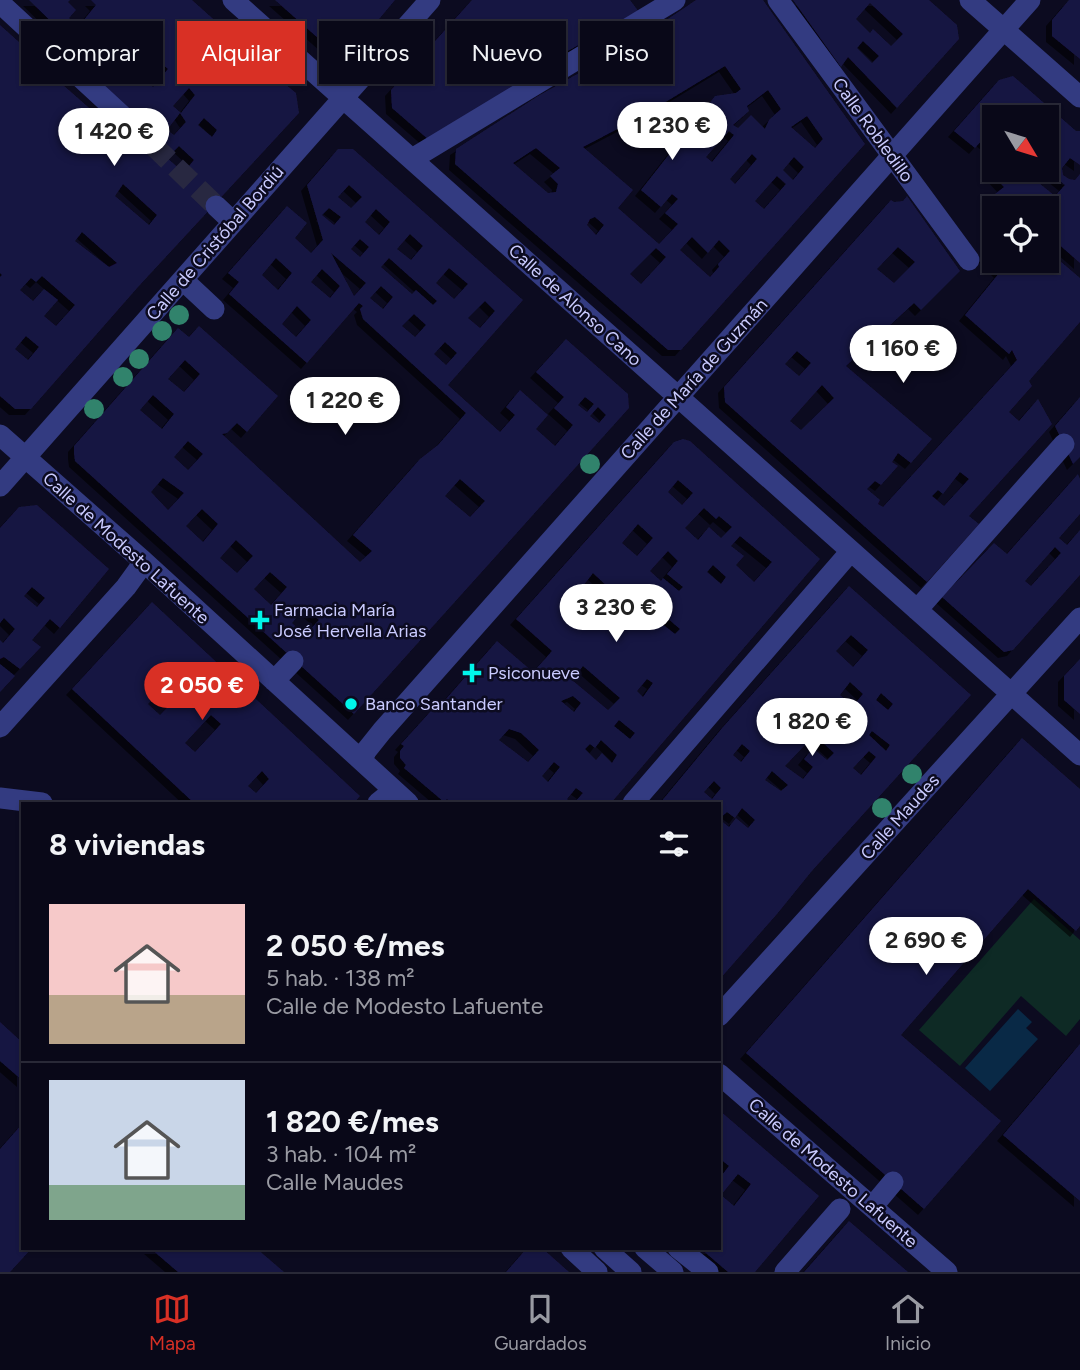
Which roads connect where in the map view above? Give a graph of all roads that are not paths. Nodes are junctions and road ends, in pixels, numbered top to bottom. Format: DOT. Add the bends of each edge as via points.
graph roads {
  1 [pos="233,0"];
  2 [pos="430,0"];
  3 [pos="675,0"];
  4 [pos="778,0"];
  5 [pos="970,0"];
  6 [pos="1030,0"];
  7 [pos="0,3"];
  8 [pos="1004,30"];
  9 [pos="1080,97"];
  10 [pos="343,98"];
  11 [pos="131,124"];
  12 [pos="892,156"];
  13 [pos="412,159"];
  14 [pos="216,206"];
  15 [pos="233,222"];
  16 [pos="969,260"];
  17 [pos="183,280"];
  18 [pos="214,309"];
  19 [pos="678,397"];
  20 [pos="0,435"];
  21 [pos="1064,444"];
  22 [pos="26,458"];
  23 [pos="0,486"];
  24 [pos="851,551"];
  25 [pos="142,560"];
  26 [pos="917,610"];
  27 [pos="1080,618"];
  28 [pos="293,661"];
  29 [pos="274,681"];
  30 [pos="1012,694"];
  31 [pos="0,727"];
  32 [pos="1080,755"];
  33 [pos="362,761"];
  34 [pos="0,798"];
  35 [pos="394,800"];
  36 [pos="33,802"];
  37 [pos="633,802"];
  38 [pos="721,1014"];
  39 [pos="721,1076"];
  40 [pos="893,1182"];
  41 [pos="873,1206"];
  42 [pos="840,1209"];
  43 [pos="573,1250"];
  44 [pos="606,1250"];
  45 [pos="647,1250"];
  46 [pos="680,1250"];
  47 [pos="597,1272"];
  48 [pos="631,1272"];
  49 [pos="673,1272"];
  50 [pos="708,1272"];
  51 [pos="785,1272"];
  52 [pos="947,1272"];
  1 -- 10 [label="street, Calle de Alonso Cano"];
  2 -- 10 [label="street, Calle de Cristóbal Bordiú"];
  3 -- 13 [label="street"];
  4 -- 12 [label="street, Calle Robledillo"];
  5 -- 8 [label="street"];
  6 -- 8 [label="street, Calle de María de Guzmán"];
  7 -- 11 [label="street"];
  8 -- 9 [label="street"];
  8 -- 12 [label="street, Calle de María de Guzmán"];
  10 -- 13 [label="street, Calle de Alonso Cano"];
  10 -- 15 [label="street, Calle de Cristóbal Bordiú"];
  12 -- 16 [label="street, Calle Robledillo"];
  12 -- 19 [label="street, Calle de María de Guzmán"];
  13 -- 19 [label="street, Calle de Alonso Cano"];
  14 -- 15 [label="street"];
  15 -- 17 [label="street, Calle de Cristóbal Bordiú"];
  17 -- 18 [label="street"];
  17 -- 22 [label="street, Calle de Cristóbal Bordiú"];
  19 -- 24 [label="street, Calle de Alonso Cano"];
  19 -- 33 [label="street, Calle de María de Guzmán" via="382,731"];
  20 -- 22 [label="street, Calle de Modesto Lafuente"];
  21 -- 26 [label="street"];
  22 -- 23 [label="street, Calle de Cristóbal Bordiú"];
  22 -- 25 [label="street, Calle de Modesto Lafuente"];
  24 -- 26 [label="street, Calle de Alonso Cano"];
  24 -- 37 [label="street"];
  25 -- 29 [label="street, Calle de Modesto Lafuente"];
  25 -- 31 [label="street" via="126,587"];
  26 -- 30 [label="street, Calle de Alonso Cano"];
  27 -- 30 [label="street, Calle Maudes"];
  28 -- 29 [label="street"];
  29 -- 33 [label="street, Calle de Modesto Lafuente"];
  30 -- 32 [label="street, Calle de Alonso Cano"];
  30 -- 38 [label="street, Calle Maudes"];
  33 -- 35 [label="street, Calle de Modesto Lafuente"];
  34 -- 36 [label="street"];
  39 -- 41 [label="street, Calle de Modesto Lafuente"];
  40 -- 41 [label="street"];
  41 -- 52 [label="street, Calle de Modesto Lafuente"];
  42 -- 51 [label="street"];
  43 -- 47 [label="street"];
  44 -- 48 [label="street"];
  45 -- 49 [label="street"];
  46 -- 50 [label="street"];
}
